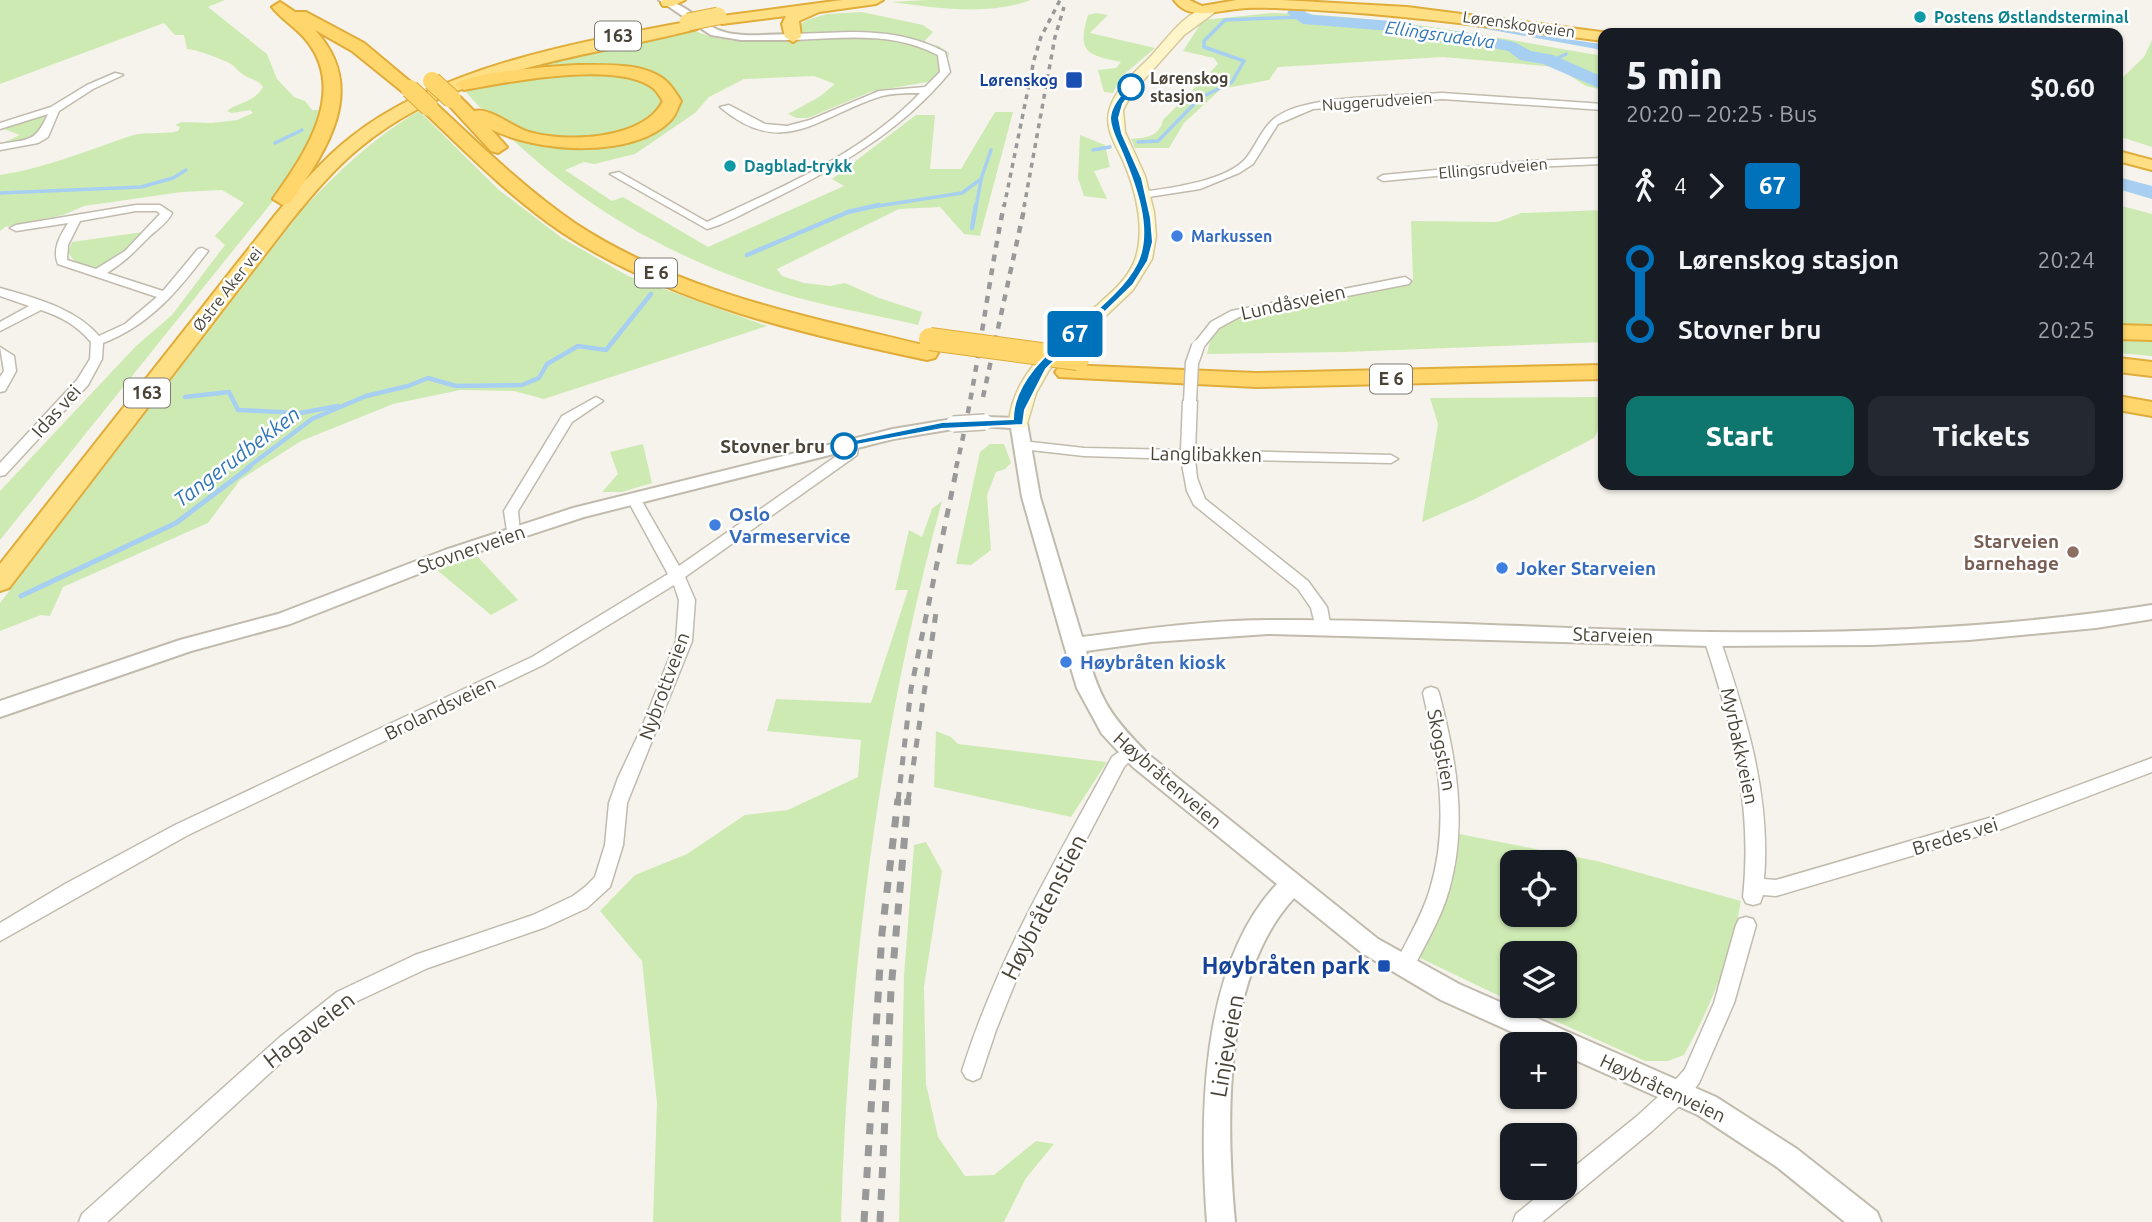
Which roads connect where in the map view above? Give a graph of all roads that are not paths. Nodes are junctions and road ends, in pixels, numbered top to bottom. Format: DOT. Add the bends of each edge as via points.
graph roads {
  1 [pos="302,0"];
  2 [pos="754,0"];
  3 [pos="778,0"];
  4 [pos="876,0"];
  5 [pos="1339,0"];
  6 [pos="670,1"];
  7 [pos="842,1"];
  8 [pos="1180,3"];
  9 [pos="1226,3"];
  10 [pos="272,4"];
  11 [pos="1209,10"];
  12 [pos="720,18"];
  13 [pos="342,19"];
  14 [pos="1185,24"];
  15 [pos="675,27"];
  16 [pos="1598,29"];
  17 [pos="1598,35"];
  18 [pos="787,37"];
  19 [pos="118,75"];
  20 [pos="425,75"];
  21 [pos="929,90"];
  22 [pos="457,95"];
  23 [pos="725,107"];
  24 [pos="1598,107"];
  25 [pos="55,109"];
  26 [pos="0,125"];
  27 [pos="0,147"];
  28 [pos="2123,150"];
  29 [pos="2123,157"];
  30 [pos="2152,157"];
  31 [pos="1598,161"];
  32 [pos="2152,165"];
  33 [pos="615,174"];
  34 [pos="1383,178"];
  35 [pos="1142,195"];
  36 [pos="282,199"];
  37 [pos="75,220"];
  38 [pos="16,228"];
  39 [pos="202,250"];
  40 [pos="97,274"];
  41 [pos="1405,281"];
  42 [pos="0,292"];
  43 [pos="166,296"];
  44 [pos="39,306"];
  45 [pos="0,327"];
  46 [pos="2123,332"];
  47 [pos="2152,333"];
  48 [pos="97,341"];
  49 [pos="929,346"];
  50 [pos="0,351"];
  51 [pos="1598,358"];
  52 [pos="1072,365"];
  53 [pos="2123,366"];
  54 [pos="2152,369"];
  55 [pos="1598,372"];
  56 [pos="1491,376"];
  57 [pos="2123,379"];
  58 [pos="1598,382"];
  59 [pos="2152,382"];
  60 [pos="0,388"];
  61 [pos="596,401"];
  62 [pos="2123,404"];
  63 [pos="2152,409"];
  64 [pos="1019,423"];
  65 [pos="851,444"];
  66 [pos="1022,445"];
  67 [pos="1189,454"];
  68 [pos="1391,458"];
  69 [pos="0,472"];
  70 [pos="634,499"];
  71 [pos="513,533"];
  72 [pos="0,554"];
  73 [pos="677,575"];
  74 [pos="0,582"];
  75 [pos="2152,612"];
  76 [pos="1323,628"];
  77 [pos="1712,639"];
  78 [pos="1074,645"];
  79 [pos="1431,692"];
  80 [pos="0,709"];
  81 [pos="1130,751"];
  82 [pos="2152,765"];
  83 [pos="603,881"];
  84 [pos="1291,885"];
  85 [pos="1753,892"];
  86 [pos="1746,925"];
  87 [pos="0,933"];
  88 [pos="1404,967"];
  89 [pos="973,1071"];
  90 [pos="1679,1092"];
  91 [pos="90,1222"];
  92 [pos="1222,1222"];
  93 [pos="1524,1222"];
  94 [pos="1867,1222"];
  1 -- 13 [label="highway"];
  2 -- 12 [label="highway"];
  3 -- 7 [label="highway"];
  4 -- 7 [label="highway, 163"];
  5 -- 16 [label="highway, Lørenskogveien" via="1455,9"];
  6 -- 18 [label="street" via="715,33"];
  7 -- 12 [label="highway, 163"];
  7 -- 18 [label="highway" via="795,15"];
  8 -- 11 [label="highway"];
  8 -- 14 [label="main road"];
  9 -- 11 [label="highway, Lørenskogveien"];
  9 -- 17 [label="highway, Lørenskogveien" via="1431,13"];
  10 -- 36 [label="highway" via="316,40 333,82 325,128"];
  10 -- 49 [label="highway, E 6, bridge" via="322,25 358,47 538,205 634,264 772,316 851,337"];
  11 -- 14 [label="main road, Høybråtenveien"];
  12 -- 15 [label="highway, 163, bridge"];
  12 -- 18 [label="highway" via="767,19"];
  14 -- 35 [label="main road, Høybråtenveien" via="1118,104 1116,127"];
  15 -- 22 [label="highway, Østre Aker vei / 163" via="513,68"];
  15 -- 36 [label="highway, Østre Aker vei / 163" via="589,43 431,92 371,121"];
  18 -- 21 [label="street" via="883,36 922,43 942,54 946,65"];
  19 -- 25 [label="street"];
  20 -- 22 [label="highway, E 6, bridge"];
  21 -- 23 [label="street" via="875,95 808,124 780,130 763,127"];
  21 -- 33 [label="street" via="854,153 707,226"];
  22 -- 22 [label="highway, E 6" via="533,73 595,70 652,80 664,87 672,101 667,113 641,131 573,143 516,134"];
  22 -- 49 [label="highway, E 6" via="481,131 528,174 634,245 752,294"];
  22 -- 74 [label="highway, Østre Aker vei / 163" via="417,104 382,123 323,173"];
  24 -- 35 [label="street, Nuggerudveien" via="1442,96 1312,106 1274,122 1249,162 1235,171 1196,187"];
  25 -- 26 [label="street"];
  25 -- 27 [label="street" via="44,135"];
  28 -- 30 [label="highway"];
  29 -- 32 [label="highway"];
  31 -- 34 [label="street, Ellingsrudveien"];
  35 -- 64 [label="main road, Høybråtenveien" via="1148,231 1139,270 1042,366 1019,410"];
  36 -- 72 [label="highway, Østre Aker vei / 163"];
  37 -- 38 [label="street"];
  37 -- 40 [label="street" via="59,255 62,262"];
  37 -- 40 [label="street" via="149,207 166,213 129,253"];
  39 -- 43 [label="street"];
  40 -- 43 [label="street"];
  41 -- 67 [label="street, Lundåsveien, bridge" via="1236,314 1214,325 1198,345 1192,363"];
  42 -- 44 [label="street"];
  43 -- 48 [label="street" via="129,328"];
  44 -- 45 [label="street"];
  44 -- 48 [label="street" via="83,324"];
  46 -- 47 [label="highway"];
  48 -- 69 [label="street, Idas vei" via="96,359 83,382"];
  49 -- 52 [label="highway, E 6"];
  50 -- 60 [label="street" via="9,359 10,371"];
  51 -- 52 [label="highway, E 6" via="1284,366"];
  52 -- 56 [label="highway, E 6" via="1256,380"];
  53 -- 54 [label="highway"];
  55 -- 56 [label="highway, E 6"];
  56 -- 58 [label="highway, E 6"];
  57 -- 59 [label="highway"];
  61 -- 71 [label="street" via="567,419 511,511"];
  62 -- 63 [label="highway"];
  64 -- 65 [label="street, Stovnerveien, bridge" via="953,424"];
  64 -- 66 [label="street, Høybråtenveien"];
  65 -- 70 [label="street, Stovnerveien"];
  65 -- 73 [label="street, Brolandsveien" via="852,452"];
  66 -- 67 [label="street, Langlibakken" via="1062,451"];
  66 -- 78 [label="street, Høybråtenveien" via="1031,497"];
  67 -- 68 [label="street, Langlibakken"];
  67 -- 76 [label="street, Lundåsveien" via="1199,502 1303,584 1319,607"];
  70 -- 71 [label="street, Stovnerveien"];
  70 -- 73 [label="street, Nybrottveien"];
  71 -- 80 [label="street, Stovnerveien" via="276,621 187,645"];
  73 -- 83 [label="street, Nybrottveien" via="687,600 684,641 618,803 614,845"];
  73 -- 87 [label="street, Brolandsveien" via="570,643 198,822"];
  75 -- 77 [label="street, Starveien" via="1969,633"];
  76 -- 77 [label="street, Starveien"];
  76 -- 78 [label="street, Starveien" via="1215,629"];
  77 -- 85 [label="street, Myrbakkveien" via="1749,766 1755,819"];
  78 -- 81 [label="street, Høybråtenveien" via="1101,716"];
  79 -- 88 [label="street, Skogstien" via="1450,776 1449,849 1440,890"];
  81 -- 84 [label="street, Høybråtenveien"];
  81 -- 89 [label="street, Høybråtenstien" via="1118,762 1026,938 989,1020"];
  82 -- 85 [label="street, Bredes vei" via="1990,826"];
  83 -- 91 [label="street, Hagaveien" via="580,902 539,921 422,961 344,998"];
  84 -- 88 [label="street, Høybråtenveien"];
  84 -- 92 [label="street, Linjeveien" via="1259,925 1231,1015 1216,1127"];
  86 -- 90 [label="street" via="1724,1003 1692,1076"];
  88 -- 90 [label="street, Høybråtenveien" via="1478,1005"];
  90 -- 93 [label="street"];
  90 -- 94 [label="street, Høybråtenveien" via="1768,1144"];
}
